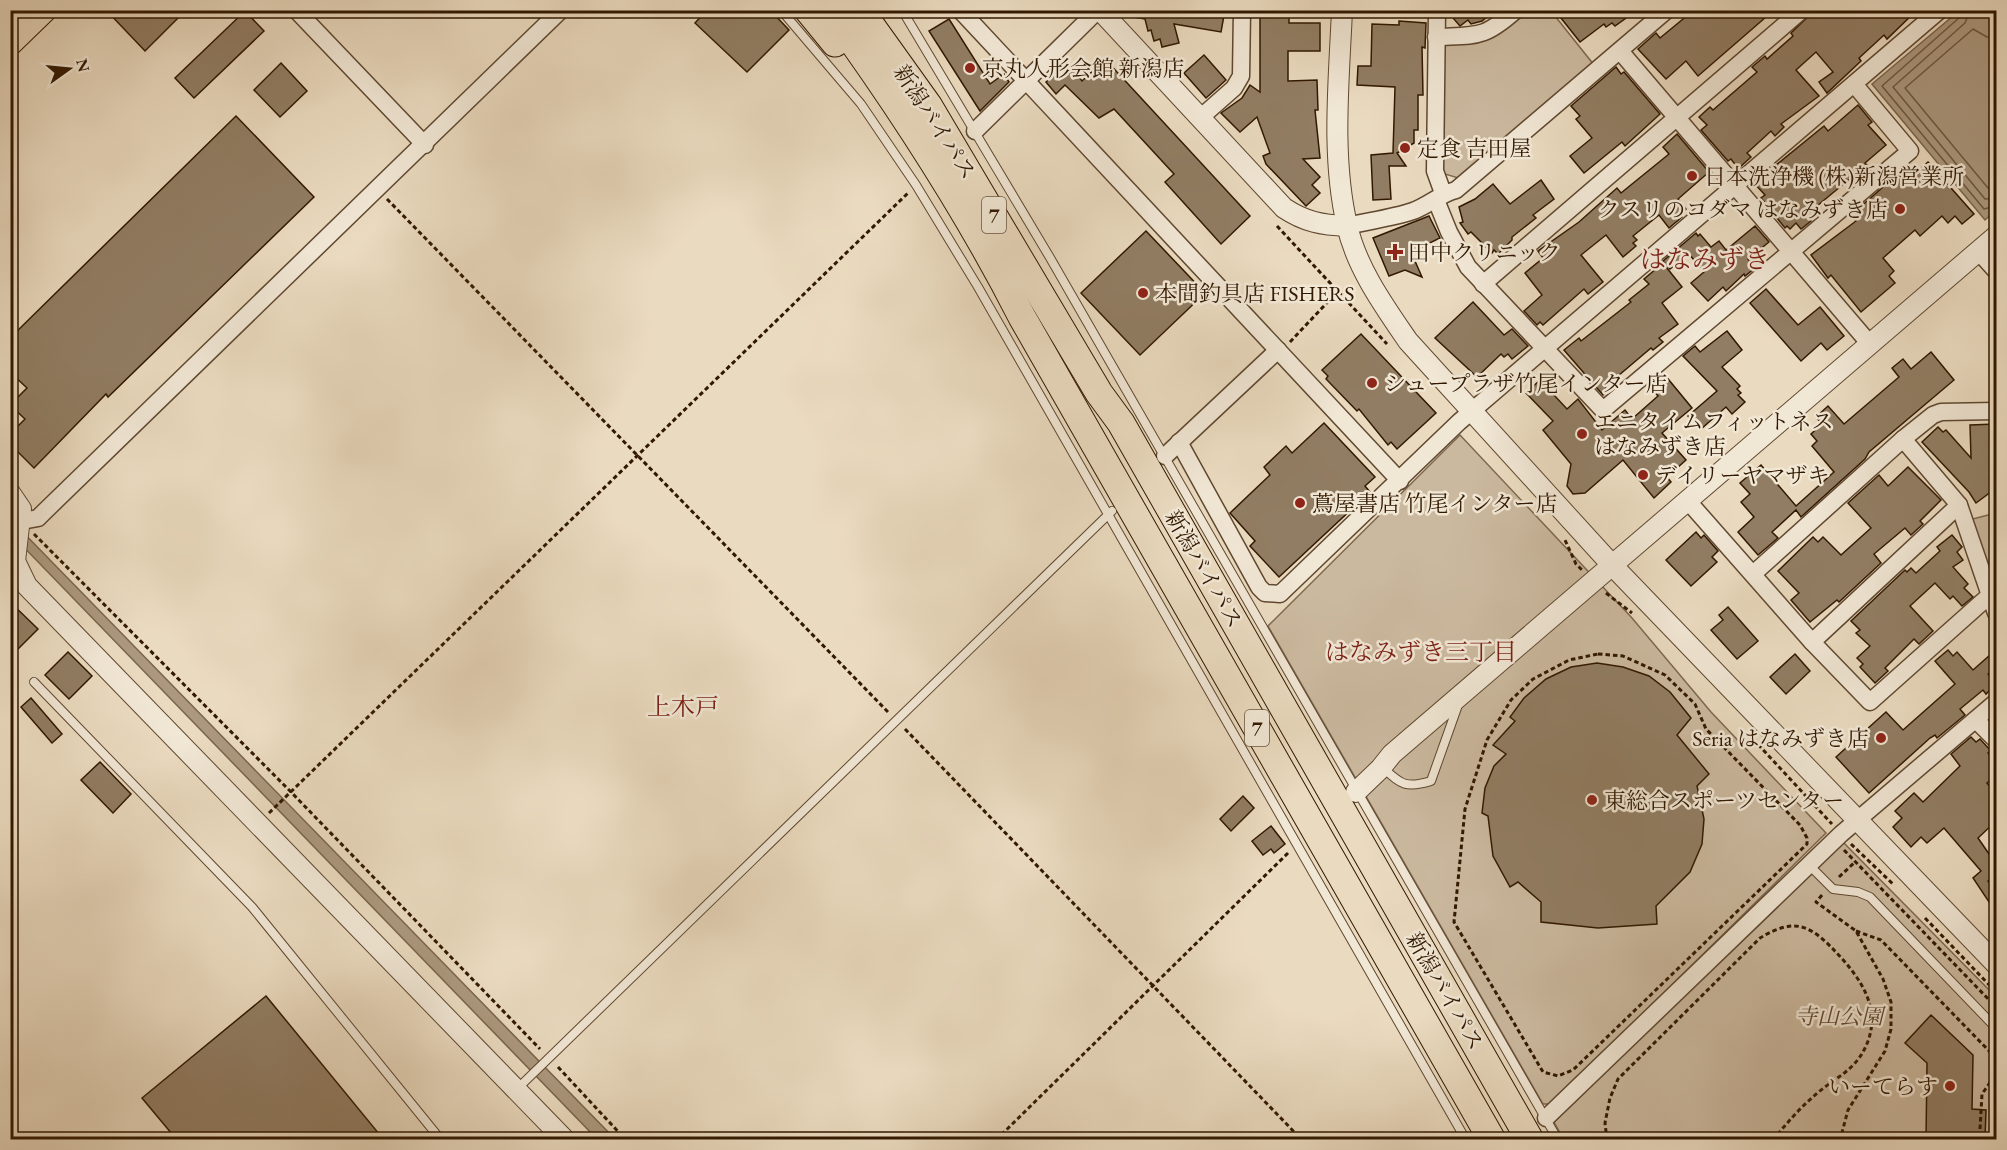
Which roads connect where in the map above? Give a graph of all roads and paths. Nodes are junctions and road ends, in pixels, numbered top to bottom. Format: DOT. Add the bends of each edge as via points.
graph roads {
  1 [pos="43,10"];
  2 [pos="296,10"];
  3 [pos="561,10"];
  4 [pos="782,10"];
  5 [pos="808,10"];
  6 [pos="830,10"];
  7 [pos="860,10"];
  8 [pos="881,10"];
  9 [pos="902,10"];
  10 [pos="960,10"];
  11 [pos="1099,10"];
  12 [pos="1242,10"];
  13 [pos="1342,10"];
  14 [pos="1437,10"];
  15 [pos="1516,10"];
  16 [pos="1667,10"];
  17 [pos="1802,10"];
  18 [pos="1940,10"];
  19 [pos="1436,37"];
  20 [pos="10,42"];
  21 [pos="1620,51"];
  22 [pos="1027,82"];
  23 [pos="1854,84"];
  24 [pos="1200,118"];
  25 [pos="1677,118"];
  26 [pos="975,131"];
  27 [pos="425,145"];
  28 [pos="916,185"];
  29 [pos="1734,186"];
  30 [pos="378,190"];
  31 [pos="1440,196"];
  32 [pos="1347,226"];
  33 [pos="1996,236"];
  34 [pos="1791,252"];
  35 [pos="1979,252"];
  36 [pos="1996,271"];
  37 [pos="1483,284"];
  38 [pos="1338,291"];
  39 [pos="1022,317"];
  40 [pos="1869,343"];
  41 [pos="1545,349"];
  42 [pos="1278,350"];
  43 [pos="1472,411"];
  44 [pos="1996,411"];
  45 [pos="1121,423"];
  46 [pos="1903,439"];
  47 [pos="1179,442"];
  48 [pos="638,456"];
  49 [pos="1162,459"];
  50 [pos="1400,481"];
  51 [pos="10,493"];
  52 [pos="1687,500"];
  53 [pos="1959,505"];
  54 [pos="1110,514"];
  55 [pos="21,523"];
  56 [pos="14,549"];
  57 [pos="1611,564"];
  58 [pos="1753,574"];
  59 [pos="1990,595"];
  60 [pos="1996,613"];
  61 [pos="1812,642"];
  62 [pos="34,682"];
  63 [pos="1467,689"];
  64 [pos="1996,702"];
  65 [pos="895,719"];
  66 [pos="1976,720"];
  67 [pos="1996,740"];
  68 [pos="1382,767"];
  69 [pos="290,791"];
  70 [pos="1356,792"];
  71 [pos="272,811"];
  72 [pos="1859,819"];
  73 [pos="1838,837"];
  74 [pos="1297,847"];
  75 [pos="1855,862"];
  76 [pos="1809,865"];
  77 [pos="1830,886"];
  78 [pos="1459,889"];
  79 [pos="1901,893"];
  80 [pos="1917,910"];
  81 [pos="1856,931"];
  82 [pos="1996,964"];
  83 [pos="1154,986"];
  84 [pos="1996,992"];
  85 [pos="1996,1007"];
  86 [pos="1996,1028"];
  87 [pos="1996,1058"];
  88 [pos="547,1059"];
  89 [pos="521,1084"];
  90 [pos="1996,1098"];
  91 [pos="1546,1118"];
  92 [pos="441,1140"];
  93 [pos="565,1140"];
  94 [pos="626,1140"];
  95 [pos="996,1140"];
  96 [pos="1302,1140"];
  97 [pos="1466,1140"];
  98 [pos="1491,1140"];
  99 [pos="1530,1140"];
  100 [pos="1558,1140"];
  101 [pos="1607,1140"];
  102 [pos="1773,1140"];
  103 [pos="1839,1140"];
  104 [pos="1993,1140"];
  1 -- 20 [label="main road"];
  2 -- 27 [label="street"];
  3 -- 27 [label="street"];
  4 -- 28 [label="lane" via="861,104"];
  5 -- 39 [label="highway" via="901,133 979,261"];
  6 -- 39 [label="highway, 新潟バイパス / 7" via="908,120 990,254"];
  7 -- 45 [label="highway, 新潟バイパス / 7" via="928,105 1099,393"];
  8 -- 45 [label="highway" via="1004,205 1109,386"];
  9 -- 26 [label="lane"];
  10 -- 22 [label="street"];
  11 -- 22 [label="street"];
  11 -- 24 [label="street"];
  12 -- 24 [label="street" via="1240,76 1234,88"];
  13 -- 32 [label="street" via="1339,147"];
  14 -- 19 [label="street"];
  15 -- 19 [label="street" via="1479,36"];
  16 -- 21 [label="street"];
  17 -- 25 [label="street"];
  18 -- 23 [label="street"];
  19 -- 31 [label="street" via="1435,171"];
  21 -- 25 [label="street"];
  21 -- 31 [label="street" via="1468,181"];
  22 -- 26 [label="street"];
  22 -- 42 [label="street"];
  23 -- 29 [label="street"];
  23 -- 34 [label="street" via="1910,151"];
  24 -- 32 [label="street" via="1284,208 1303,221"];
  25 -- 29 [label="street"];
  25 -- 37 [label="street"];
  26 -- 49 [label="lane"];
  27 -- 30 [label="street"];
  28 -- 48 [label="path"];
  28 -- 54 [label="lane"];
  29 -- 34 [label="street"];
  29 -- 41 [label="street"];
  30 -- 48 [label="path"];
  30 -- 55 [label="street" via="38,518"];
  31 -- 32 [label="street" via="1413,211"];
  31 -- 37 [label="street" via="1449,232 1468,267"];
  32 -- 43 [label="street" via="1360,262 1390,315 1408,341"];
  33 -- 35 [label="street"];
  34 -- 40 [label="street"];
  34 -- 41 [label="street" via="1604,410"];
  35 -- 36 [label="street"];
  35 -- 40 [label="street"];
  37 -- 41 [label="street"];
  38 -- 42 [label="path"];
  39 -- 98 [label="highway, 新潟バイパス / 7"];
  40 -- 52 [label="street"];
  41 -- 43 [label="street"];
  42 -- 47 [label="street"];
  42 -- 50 [label="street"];
  43 -- 50 [label="street"];
  43 -- 57 [label="street"];
  44 -- 46 [label="street" via="1941,412"];
  45 -- 99 [label="highway, 新潟バイパス / 7"];
  46 -- 53 [label="street"];
  46 -- 58 [label="street"];
  47 -- 49 [label="street"];
  47 -- 50 [label="street" via="1259,587 1273,595 1287,590"];
  48 -- 65 [label="path"];
  48 -- 69 [label="path"];
  49 -- 70 [label="lane"];
  51 -- 55 [label="street" via="21,509"];
  52 -- 57 [label="street"];
  52 -- 58 [label="street"];
  53 -- 59 [label="street"];
  53 -- 61 [label="street"];
  54 -- 65 [label="lane"];
  54 -- 74 [label="lane"];
  55 -- 56 [label="street"];
  55 -- 69 [label="path"];
  56 -- 89 [label="street" via="15,561 27,586"];
  57 -- 63 [label="street"];
  57 -- 72 [label="street"];
  58 -- 61 [label="street"];
  59 -- 60 [label="street"];
  59 -- 61 [label="street" via="1870,702"];
  62 -- 92 [label="lane" via="252,907"];
  63 -- 68 [label="street"];
  63 -- 68 [label="lane" via="1452,718 1431,781 1406,786"];
  64 -- 66 [label="street"];
  65 -- 83 [label="path"];
  65 -- 88 [label="lane"];
  66 -- 67 [label="street"];
  66 -- 72 [label="street"];
  68 -- 70 [label="street"];
  69 -- 71 [label="path"];
  69 -- 88 [label="path"];
  70 -- 91 [label="lane"];
  72 -- 73 [label="street"];
  72 -- 82 [label="street"];
  73 -- 75 [label="path"];
  73 -- 76 [label="street"];
  73 -- 79 [label="path"];
  74 -- 83 [label="path"];
  74 -- 97 [label="lane"];
  75 -- 77 [label="path"];
  75 -- 85 [label="path"];
  76 -- 77 [label="lane"];
  76 -- 91 [label="street"];
  77 -- 81 [label="path" via="1816,902"];
  77 -- 86 [label="lane" via="1870,897"];
  78 -- 78 [label="path" via="1464,809 1487,740 1510,700 1533,679 1569,660 1598,654 1623,656 1651,666 1680,688 1695,704 1706,729 1800,825 1808,838 1807,844 1582,1062 1558,1076 1543,1072 1454,922"];
  80 -- 84 [label="path"];
  81 -- 87 [label="path" via="1881,940"];
  81 -- 103 [label="path" via="1883,979 1891,1002 1891,1029 1877,1067 1848,1110"];
  83 -- 95 [label="path"];
  83 -- 96 [label="path"];
  88 -- 89 [label="lane"];
  88 -- 94 [label="path"];
  89 -- 93 [label="street"];
  90 -- 104 [label="lane"];
  91 -- 100 [label="lane"];
  101 -- 102 [label="path" via="1605,1123 1618,1079 1760,938 1796,926 1822,938 1857,975 1871,1006 1872,1022 1864,1051 1854,1065 1815,1094"];
}
